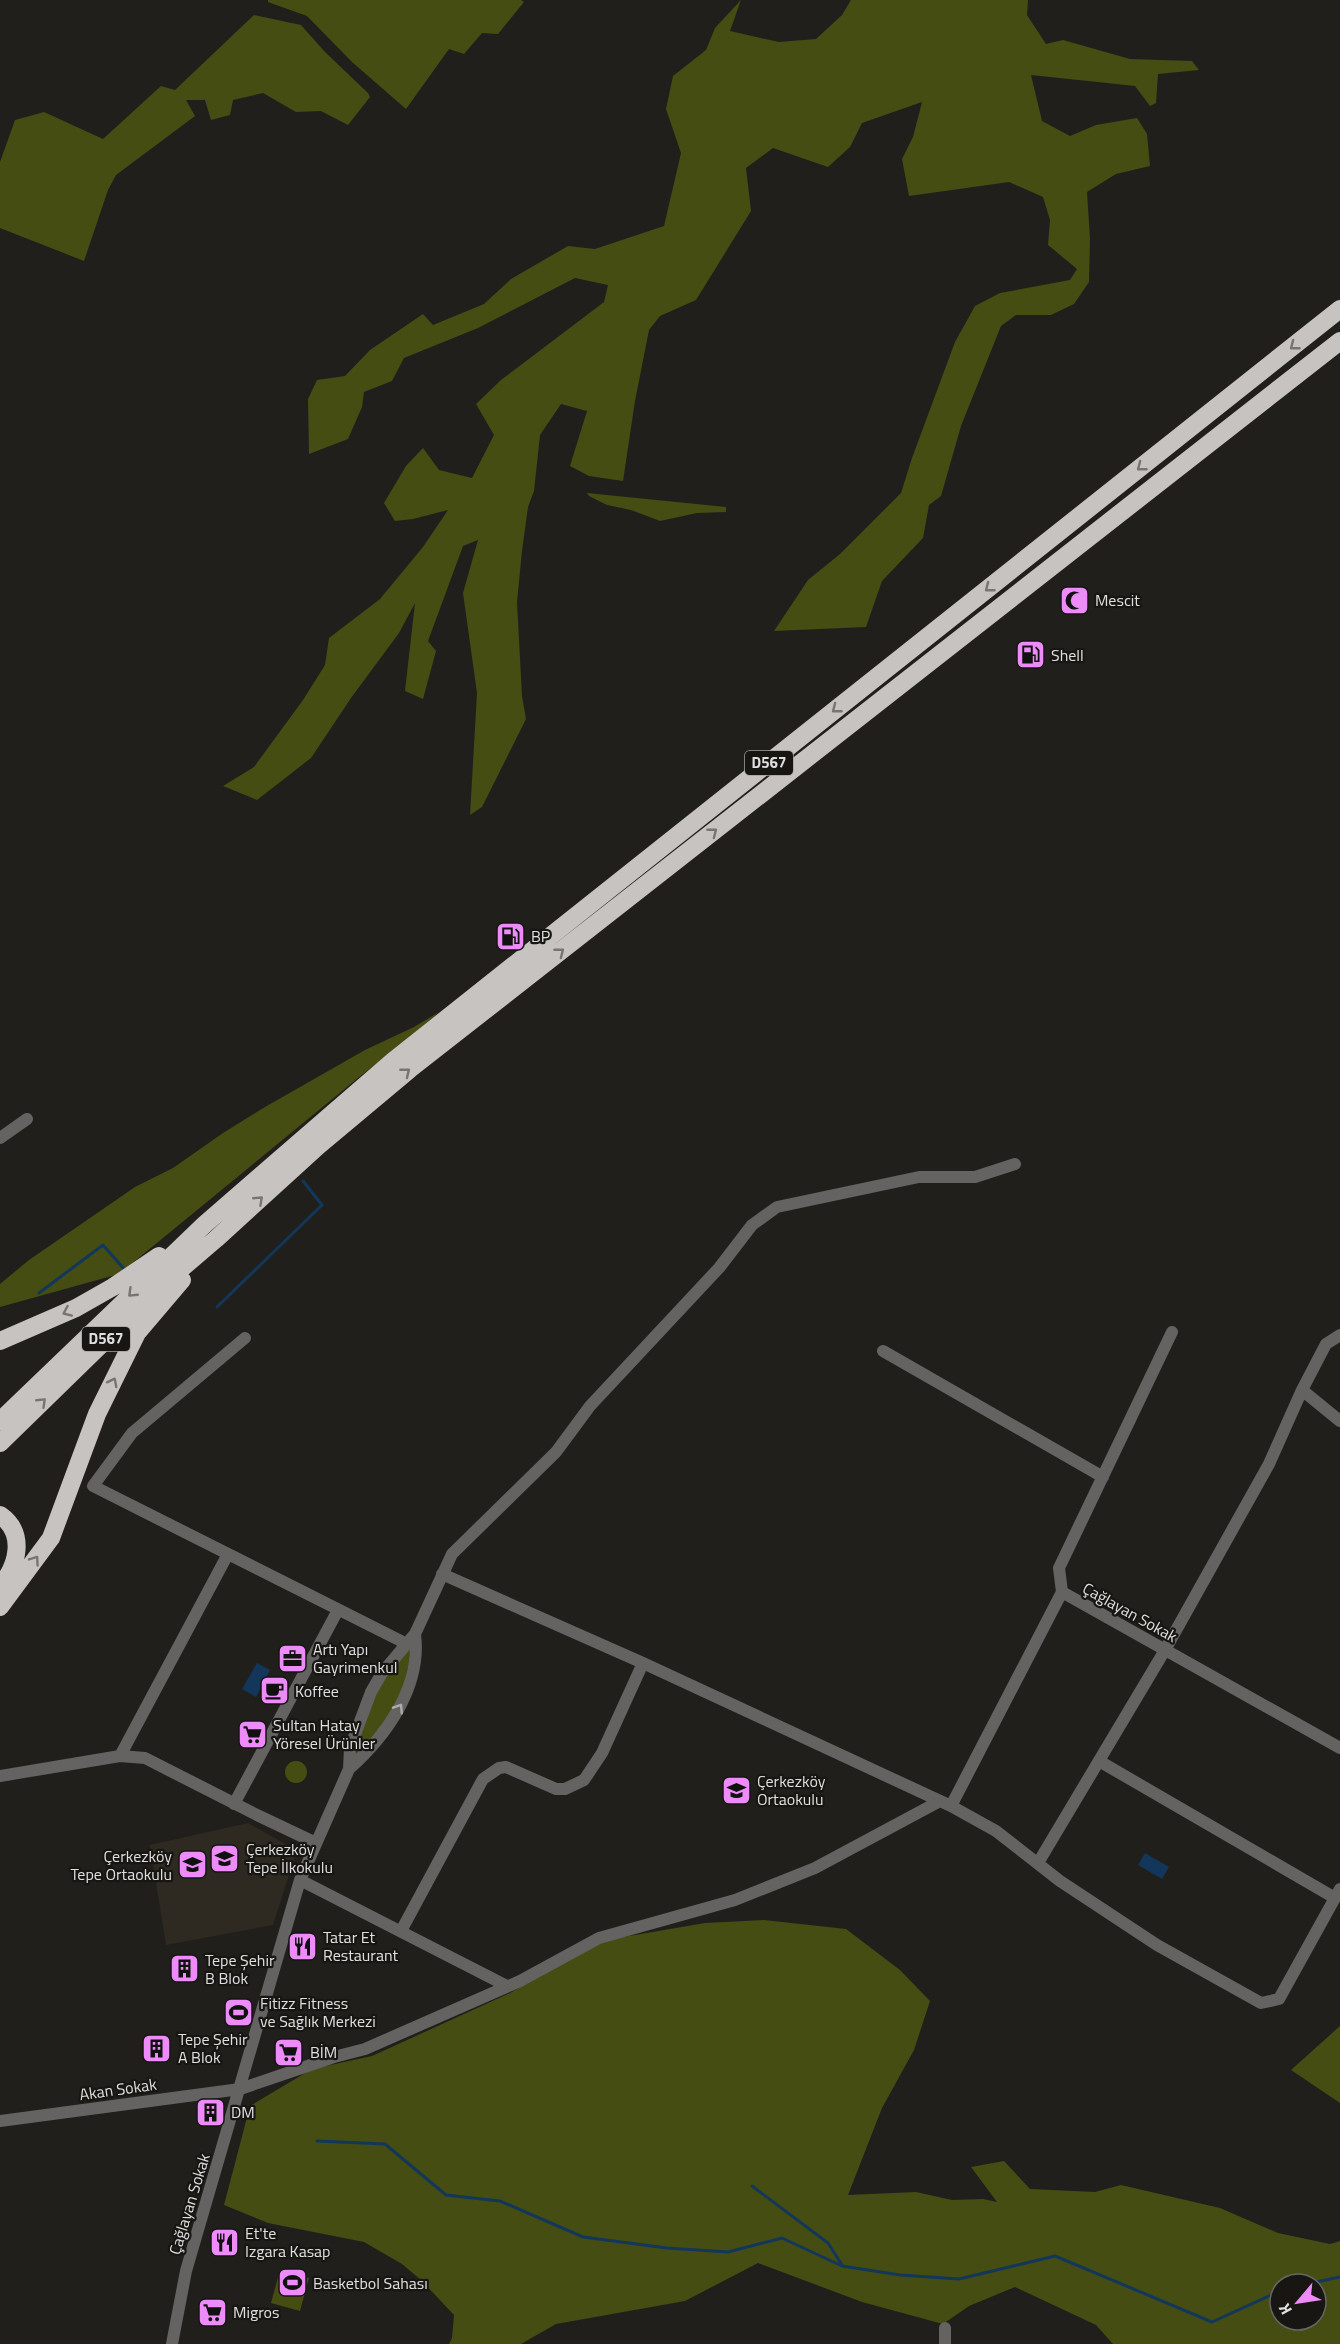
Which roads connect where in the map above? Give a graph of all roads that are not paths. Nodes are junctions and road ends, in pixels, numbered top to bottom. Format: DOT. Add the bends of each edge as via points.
graph roads {
  1 [pos="1340,309"];
  2 [pos="1340,341"];
  3 [pos="27,1119"];
  4 [pos="0,1138"];
  5 [pos="1015,1164"];
  6 [pos="205,1224"];
  7 [pos="216,1239"];
  8 [pos="1172,1332"];
  9 [pos="1340,1335"];
  10 [pos="245,1338"];
  11 [pos="0,1341"];
  12 [pos="883,1351"];
  13 [pos="1302,1390"];
  14 [pos="0,1421"];
  15 [pos="1340,1421"];
  16 [pos="0,1443"];
  17 [pos="1103,1477"];
  18 [pos="0,1515"];
  19 [pos="228,1554"];
  20 [pos="442,1574"];
  21 [pos="0,1586"];
  22 [pos="1062,1592"];
  23 [pos="0,1607"];
  24 [pos="339,1610"];
  25 [pos="411,1639"];
  26 [pos="1165,1650"];
  27 [pos="643,1663"];
  28 [pos="1340,1748"];
  29 [pos="120,1756"];
  30 [pos="1099,1761"];
  31 [pos="349,1769"];
  32 [pos="0,1776"];
  33 [pos="234,1804"];
  34 [pos="945,1804"];
  35 [pos="316,1843"];
  36 [pos="1038,1863"];
  37 [pos="300,1880"];
  38 [pos="1337,1893"];
  39 [pos="401,1931"];
  40 [pos="507,1986"];
  41 [pos="240,2089"];
  42 [pos="0,2121"];
  43 [pos="945,2328"];
  44 [pos="172,2344"];
  45 [pos="945,2344"];
  1 -- 6 [label="highway, D567, one-way" via="393,1061"];
  7 -- 2 [label="highway, D567, one-way" via="410,1069"];
  3 -- 4 [label="street"];
  5 -- 20 [label="street" via="975,1177 919,1178 777,1207 752,1225 719,1268 590,1406 556,1452 452,1554"];
  6 -- 11 [label="highway, one-way" via="113,1287"];
  6 -- 14 [label="highway, D567, one-way"];
  16 -- 7 [label="highway, D567, one-way" via="161,1286"];
  23 -- 7 [label="highway, one-way" via="51,1538 97,1414 137,1333"];
  8 -- 17 [label="street"];
  9 -- 13 [label="street" via="1326,1344"];
  10 -- 19 [label="street" via="132,1433 93,1486"];
  12 -- 17 [label="street"];
  13 -- 15 [label="street"];
  13 -- 26 [label="street" via="1269,1464"];
  17 -- 22 [label="street" via="1059,1568"];
  18 -- 21 [label="highway" via="11,1526 17,1553 14,1568"];
  19 -- 24 [label="street"];
  19 -- 29 [label="street"];
  20 -- 25 [label="street"];
  20 -- 27 [label="street"];
  22 -- 26 [label="street, Çağlayan Sokak"];
  22 -- 34 [label="street, Çağlayan Sokak" via="963,1785"];
  24 -- 25 [label="street"];
  24 -- 33 [label="street"];
  25 -- 31 [label="street" via="371,1692 350,1748"];
  31 -- 25 [label="street, one-way" via="379,1739 405,1700 416,1646"];
  26 -- 28 [label="street, Çağlayan Sokak"];
  26 -- 30 [label="street"];
  27 -- 34 [label="street" via="829,1744"];
  27 -- 39 [label="street" via="602,1753 584,1780 556,1790 506,1767 483,1779"];
  29 -- 32 [label="street"];
  29 -- 33 [label="street" via="145,1758"];
  30 -- 36 [label="street"];
  30 -- 38 [label="street"];
  31 -- 35 [label="street, Çağlayan Sokak"];
  33 -- 35 [label="street"];
  34 -- 36 [label="street" via="996,1831"];
  34 -- 40 [label="street, Akan Sokak" via="815,1868 735,1900 599,1938"];
  35 -- 37 [label="street, Çağlayan Sokak"];
  36 -- 38 [label="street" via="1157,1945 1261,2003 1279,1999"];
  37 -- 39 [label="street"];
  37 -- 41 [label="street, Çağlayan Sokak"];
  39 -- 40 [label="street"];
  40 -- 41 [label="street, Akan Sokak" via="365,2049"];
  41 -- 42 [label="street, Akan Sokak"];
  41 -- 44 [label="street, Çağlayan Sokak" via="186,2271"];
  43 -- 45 [label="street"];
}
